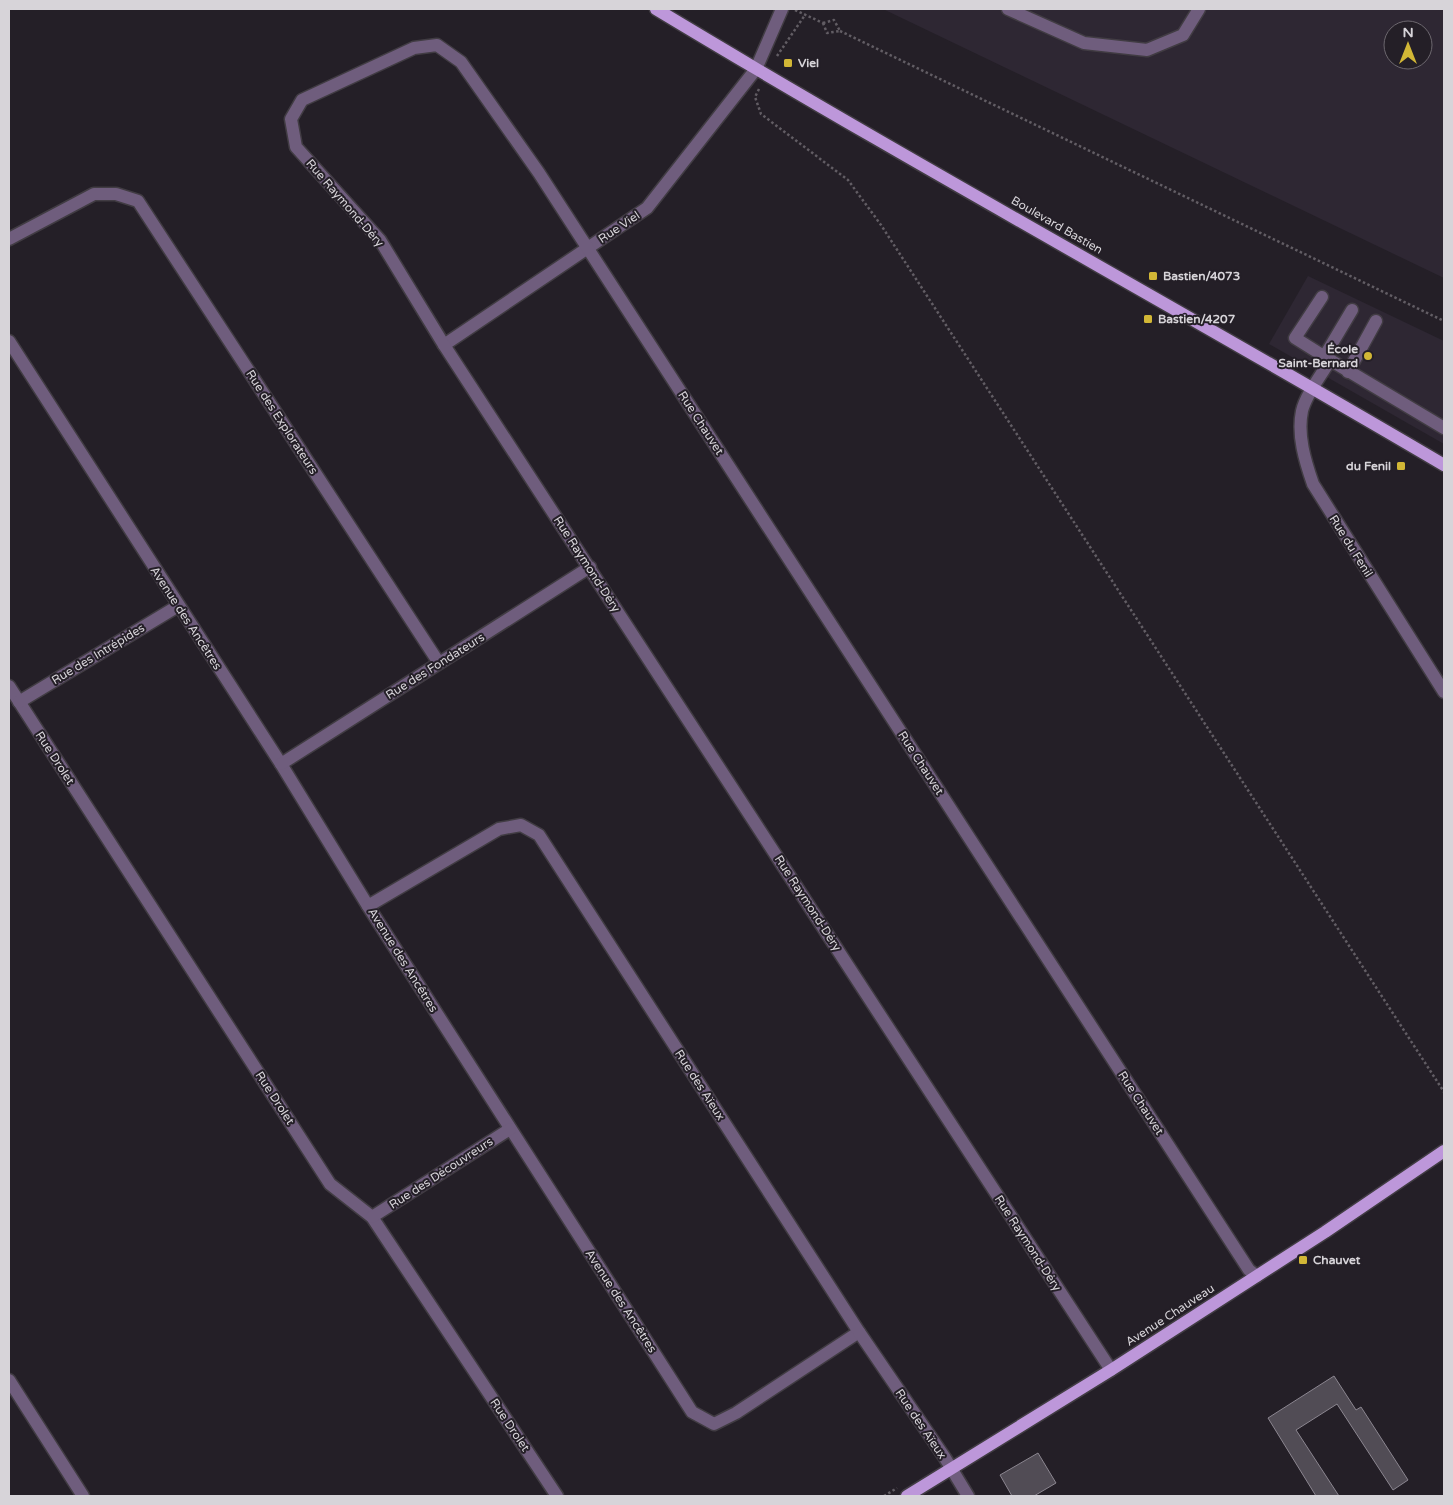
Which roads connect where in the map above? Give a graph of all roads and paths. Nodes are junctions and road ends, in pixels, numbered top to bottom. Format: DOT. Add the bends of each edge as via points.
graph roads {
  1 [pos="656,9"];
  2 [pos="782,9"];
  3 [pos="792,9"];
  4 [pos="1008,9"];
  5 [pos="1199,9"];
  6 [pos="806,15"];
  7 [pos="823,23"];
  8 [pos="840,31"];
  9 [pos="761,72"];
  10 [pos="9,239"];
  11 [pos="588,248"];
  12 [pos="1322,297"];
  13 [pos="1352,310"];
  14 [pos="1376,321"];
  15 [pos="1444,321"];
  16 [pos="9,342"];
  17 [pos="444,345"];
  18 [pos="1327,359"];
  19 [pos="1348,372"];
  20 [pos="1313,388"];
  21 [pos="1444,428"];
  22 [pos="1444,465"];
  23 [pos="590,568"];
  24 [pos="178,606"];
  25 [pos="439,663"];
  26 [pos="9,686"];
  27 [pos="1444,692"];
  28 [pos="19,702"];
  29 [pos="281,764"];
  30 [pos="368,906"];
  31 [pos="1444,1092"];
  32 [pos="510,1129"];
  33 [pos="1444,1151"];
  34 [pos="372,1217"];
  35 [pos="1257,1276"];
  36 [pos="859,1332"];
  37 [pos="1111,1370"];
  38 [pos="9,1380"];
  39 [pos="952,1469"];
  40 [pos="83,1496"];
  41 [pos="557,1496"];
  42 [pos="907,1496"];
  43 [pos="968,1496"];
  1 -- 9 [label="main road, Boulevard Bastien"];
  2 -- 9 [label="street, Rue Viel"];
  3 -- 6 [label="path"];
  4 -- 5 [label="street" via="1084,43 1147,50 1183,35"];
  6 -- 7 [label="path"];
  6 -- 9 [label="path"];
  7 -- 8 [label="path" via="827,33"];
  7 -- 8 [label="path" via="834,20"];
  8 -- 15 [label="path"];
  9 -- 11 [label="street, Rue Viel" via="646,208"];
  9 -- 20 [label="main road, Boulevard Bastien"];
  9 -- 31 [label="path" via="756,97 761,114 848,180 862,197"];
  10 -- 25 [label="street, Rue des Explorateurs" via="94,194 116,194 138,201"];
  11 -- 17 [label="street, Rue Viel"];
  11 -- 17 [label="street, Rue Raymond-Déry" via="461,62 437,45 414,48 302,100 291,119 296,147 380,240"];
  11 -- 35 [label="street, Rue Chauvet" via="1249,1270"];
  12 -- 18 [label="street" via="1296,338"];
  13 -- 18 [label="street, Rue du Fenil"];
  14 -- 19 [label="street"];
  16 -- 24 [label="street, Avenue des Ancêtres"];
  17 -- 23 [label="street, Rue Raymond-Déry"];
  18 -- 19 [label="street"];
  18 -- 20 [label="street, Rue du Fenil"];
  19 -- 21 [label="street"];
  20 -- 22 [label="main road, Boulevard Bastien"];
  20 -- 27 [label="street, Rue du Fenil" via="1302,411 1301,435 1313,484"];
  23 -- 25 [label="street, Rue des Fondateurs"];
  23 -- 37 [label="street, Rue Raymond-Déry"];
  24 -- 28 [label="street, Rue des Intrépides"];
  24 -- 29 [label="street, Avenue des Ancêtres"];
  25 -- 29 [label="street, Rue des Fondateurs"];
  26 -- 28 [label="street, Rue Drolet"];
  28 -- 34 [label="street, Rue Drolet" via="330,1184"];
  29 -- 30 [label="street, Avenue des Ancêtres"];
  30 -- 32 [label="street, Avenue des Ancêtres"];
  30 -- 36 [label="street, Rue des Aïeux" via="499,830 521,825 539,835"];
  32 -- 34 [label="street, Rue des Découvreurs"];
  32 -- 36 [label="street, Avenue des Ancêtres" via="692,1412 714,1424"];
  33 -- 35 [label="main road, Avenue Chauveau"];
  34 -- 41 [label="street, Rue Drolet"];
  35 -- 37 [label="main road, Avenue Chauveau"];
  36 -- 39 [label="street, Rue des Aïeux"];
  37 -- 39 [label="main road, Avenue Chauveau"];
  38 -- 40 [label="street"];
  39 -- 42 [label="main road, Avenue Chauveau"];
  39 -- 43 [label="street, Rue des Aïeux"];
}
